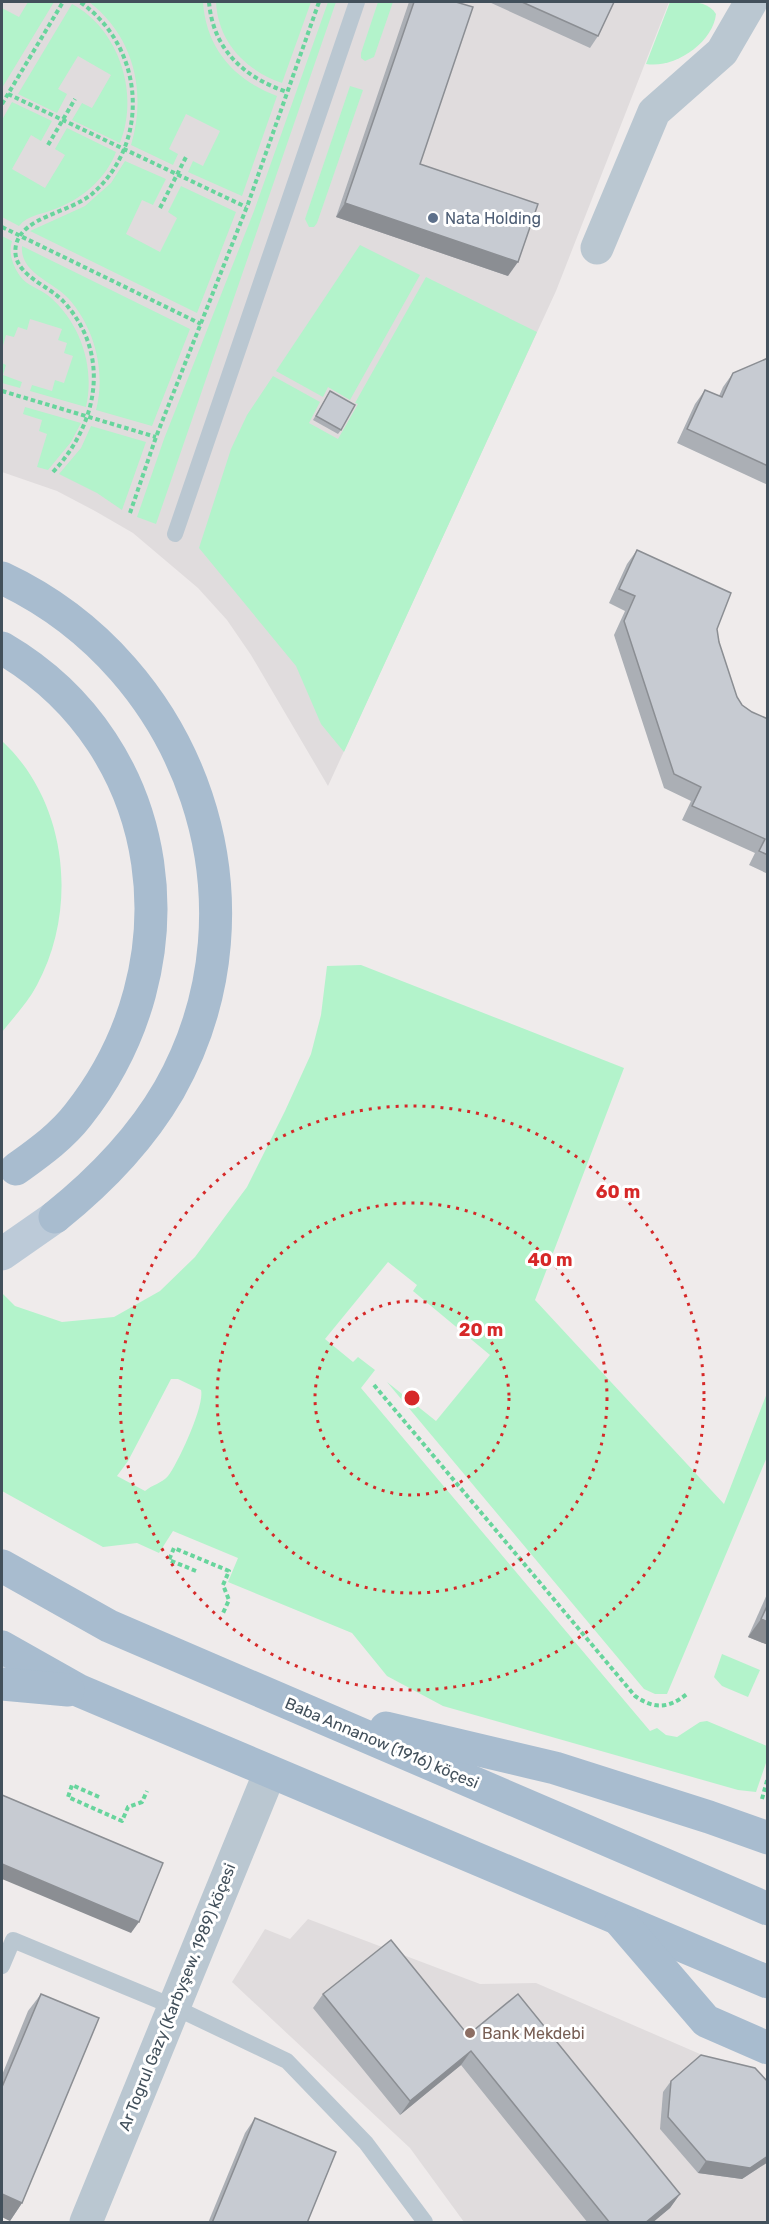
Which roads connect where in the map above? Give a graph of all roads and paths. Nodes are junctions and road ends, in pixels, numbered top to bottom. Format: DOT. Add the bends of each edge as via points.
graph roads {
  1 [pos="63,2"];
  2 [pos="80,2"];
  3 [pos="209,2"];
  4 [pos="319,2"];
  5 [pos="357,2"];
  6 [pos="751,2"];
  7 [pos="756,2"];
  8 [pos="768,10"];
  9 [pos="287,92"];
  10 [pos="8,94"];
  11 [pos="75,99"];
  12 [pos="2,104"];
  13 [pos="62,120"];
  14 [pos="48,145"];
  15 [pos="124,150"];
  16 [pos="186,158"];
  17 [pos="177,176"];
  18 [pos="246,207"];
  19 [pos="160,208"];
  20 [pos="2,227"];
  21 [pos="21,236"];
  22 [pos="597,248"];
  23 [pos="201,324"];
  24 [pos="2,392"];
  25 [pos="89,417"];
  26 [pos="156,437"];
  27 [pos="53,472"];
  28 [pos="130,513"];
  29 [pos="175,534"];
  30 [pos="2,578"];
  31 [pos="2,648"];
  32 [pos="9,1174"];
  33 [pos="2,1254"];
  34 [pos="374,1385"];
  35 [pos="2,1566"];
  36 [pos="196,1572"];
  37 [pos="223,1613"];
  38 [pos="2,1647"];
  39 [pos="2,1684"];
  40 [pos="80,1690"];
  41 [pos="687,1694"];
  42 [pos="302,1708"];
  43 [pos="270,1772"];
  44 [pos="768,1777"];
  45 [pos="147,1791"];
  46 [pos="99,1797"];
  47 [pos="762,1799"];
  48 [pos="768,1838"];
  49 [pos="768,1909"];
  50 [pos="616,1916"];
  51 [pos="2,1966"];
  52 [pos="768,1982"];
  53 [pos="172,2006"];
  54 [pos="768,2048"];
  55 [pos="86,2223"];
  56 [pos="425,2223"];
  1 -- 10 [label="path"];
  2 -- 15 [label="path" via="112,33 131,78 133,111"];
  3 -- 9 [label="path" via="216,33 238,66 253,78"];
  4 -- 9 [label="path"];
  5 -- 29 [label="lane"];
  6 -- 22 [label="street" via="722,52 654,112"];
  7 -- 8 [label="street"];
  9 -- 18 [label="path"];
  10 -- 12 [label="path"];
  10 -- 13 [label="path"];
  11 -- 13 [label="path"];
  13 -- 14 [label="path"];
  13 -- 15 [label="path"];
  15 -- 17 [label="path"];
  15 -- 21 [label="path" via="91,194 73,207 29,224"];
  16 -- 17 [label="path"];
  17 -- 18 [label="path"];
  17 -- 19 [label="path"];
  18 -- 23 [label="path"];
  20 -- 21 [label="path"];
  21 -- 23 [label="path"];
  21 -- 25 [label="path" via="16,250 22,268 63,301 87,342 94,369"];
  23 -- 26 [label="path"];
  24 -- 25 [label="path"];
  25 -- 26 [label="path"];
  25 -- 27 [label="path" via="76,445"];
  26 -- 28 [label="path"];
  30 -- 33 [label="main road" via="33,593 82,627 104,646 145,694 177,746 190,780 209,846 213,882 209,974 199,1017 170,1088 148,1123 88,1190"];
  31 -- 32 [label="main road" via="62,694 86,720 112,760 137,812 145,841 152,904 146,964 129,1030 115,1060 77,1116 47,1146"];
  34 -- 41 [label="path" via="635,1696 657,1707 672,1705"];
  35 -- 42 [label="main road, Baba Annanow (1916) köçesi" via="109,1626"];
  36 -- 37 [label="path" via="169,1560 174,1548 229,1571 223,1585 229,1600"];
  38 -- 40 [label="main road"];
  39 -- 40 [label="main road"];
  40 -- 43 [label="main road"];
  42 -- 48 [label="main road" via="555,1768"];
  42 -- 49 [label="main road, Baba Annanow (1916) köçesi"];
  43 -- 50 [label="main road"];
  43 -- 53 [label="street, Ar Togrul Gazy (Karbyşew, 1989) köçesi"];
  44 -- 47 [label="path"];
  45 -- 46 [label="path" via="142,1802 128,1807 122,1821 68,1797 72,1785"];
  50 -- 52 [label="main road"];
  50 -- 54 [label="main road" via="706,2021"];
  51 -- 53 [label="lane" via="13,1940"];
  53 -- 55 [label="street, Ar Togrul Gazy (Karbyşew, 1989) köçesi"];
  53 -- 56 [label="lane" via="287,2061 366,2143"];
}
